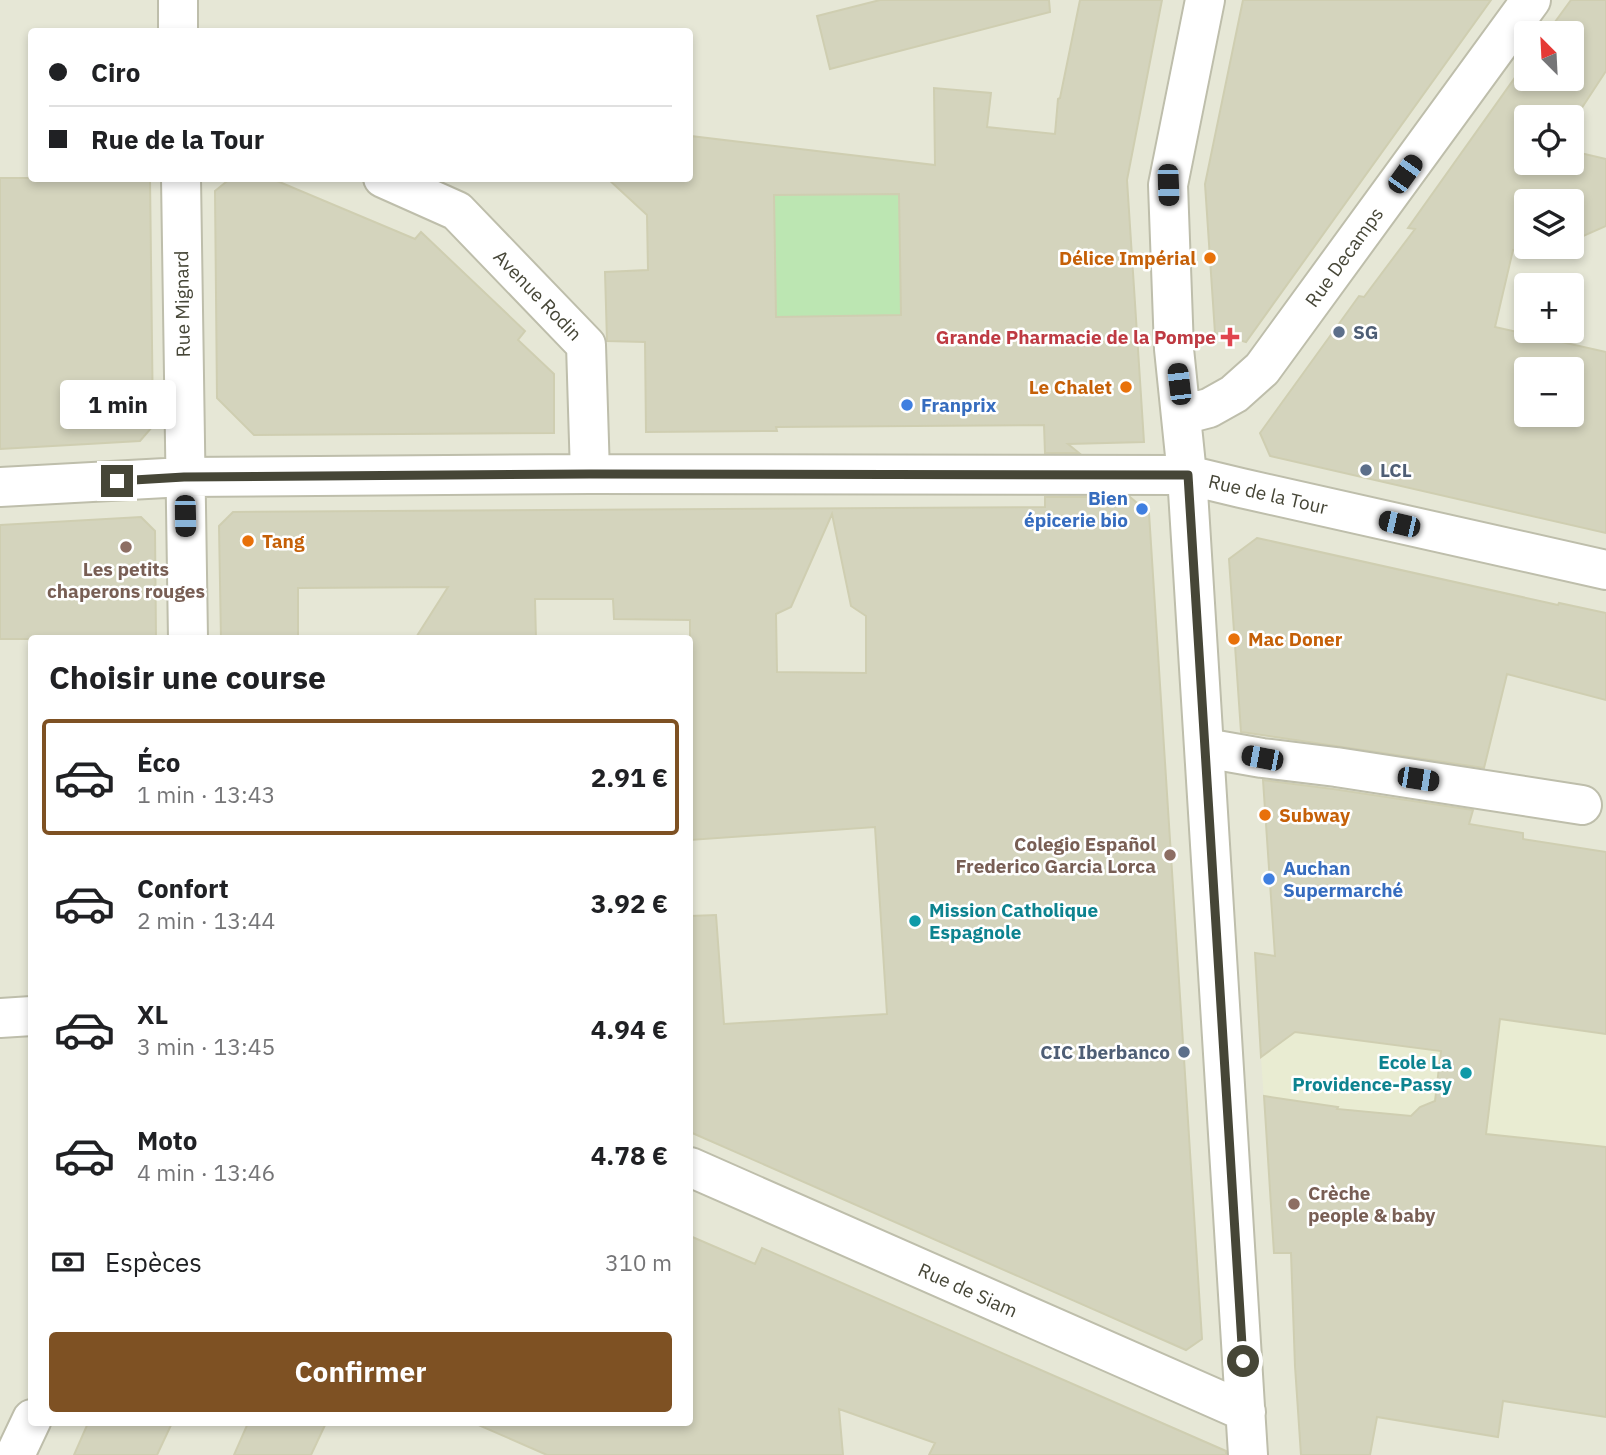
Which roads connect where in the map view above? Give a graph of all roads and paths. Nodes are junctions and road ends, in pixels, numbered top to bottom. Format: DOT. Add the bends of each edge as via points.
graph roads {
  1 [pos="178,0"];
  2 [pos="1205,0"];
  3 [pos="1531,0"];
  4 [pos="178,28"];
  5 [pos="181,182"];
  6 [pos="392,182"];
  7 [pos="1182,415"];
  8 [pos="590,474"];
  9 [pos="1188,475"];
  10 [pos="184,477"];
  11 [pos="0,487"];
  12 [pos="1606,570"];
  13 [pos="188,635"];
  14 [pos="1205,748"];
  15 [pos="1582,804"];
  16 [pos="28,1016"];
  17 [pos="0,1018"];
  18 [pos="693,1168"];
  19 [pos="1246,1412"];
  20 [pos="29,1426"];
  21 [pos="15,1455"];
  22 [pos="1248,1455"];
  1 -- 4 [label="street"];
  2 -- 7 [label="street" via="1168,185 1174,349"];
  3 -- 7 [label="street, Rue Decamps" via="1262,369 1234,394 1209,408"];
  5 -- 10 [label="street, Rue Mignard"];
  6 -- 8 [label="street, Avenue Rodin" via="457,211 586,345"];
  7 -- 9 [label="street"];
  8 -- 9 [label="street, Rue de la Tour"];
  8 -- 10 [label="street, Rue de la Tour"];
  9 -- 12 [label="street, Rue de la Tour"];
  9 -- 14 [label="street"];
  10 -- 11 [label="street, Rue de la Tour"];
  10 -- 13 [label="street, Rue Mignard"];
  14 -- 15 [label="street"];
  14 -- 19 [label="street"];
  16 -- 17 [label="street"];
  18 -- 19 [label="street, Rue de Siam"];
  19 -- 22 [label="street"];
  20 -- 21 [label="street"];
}
